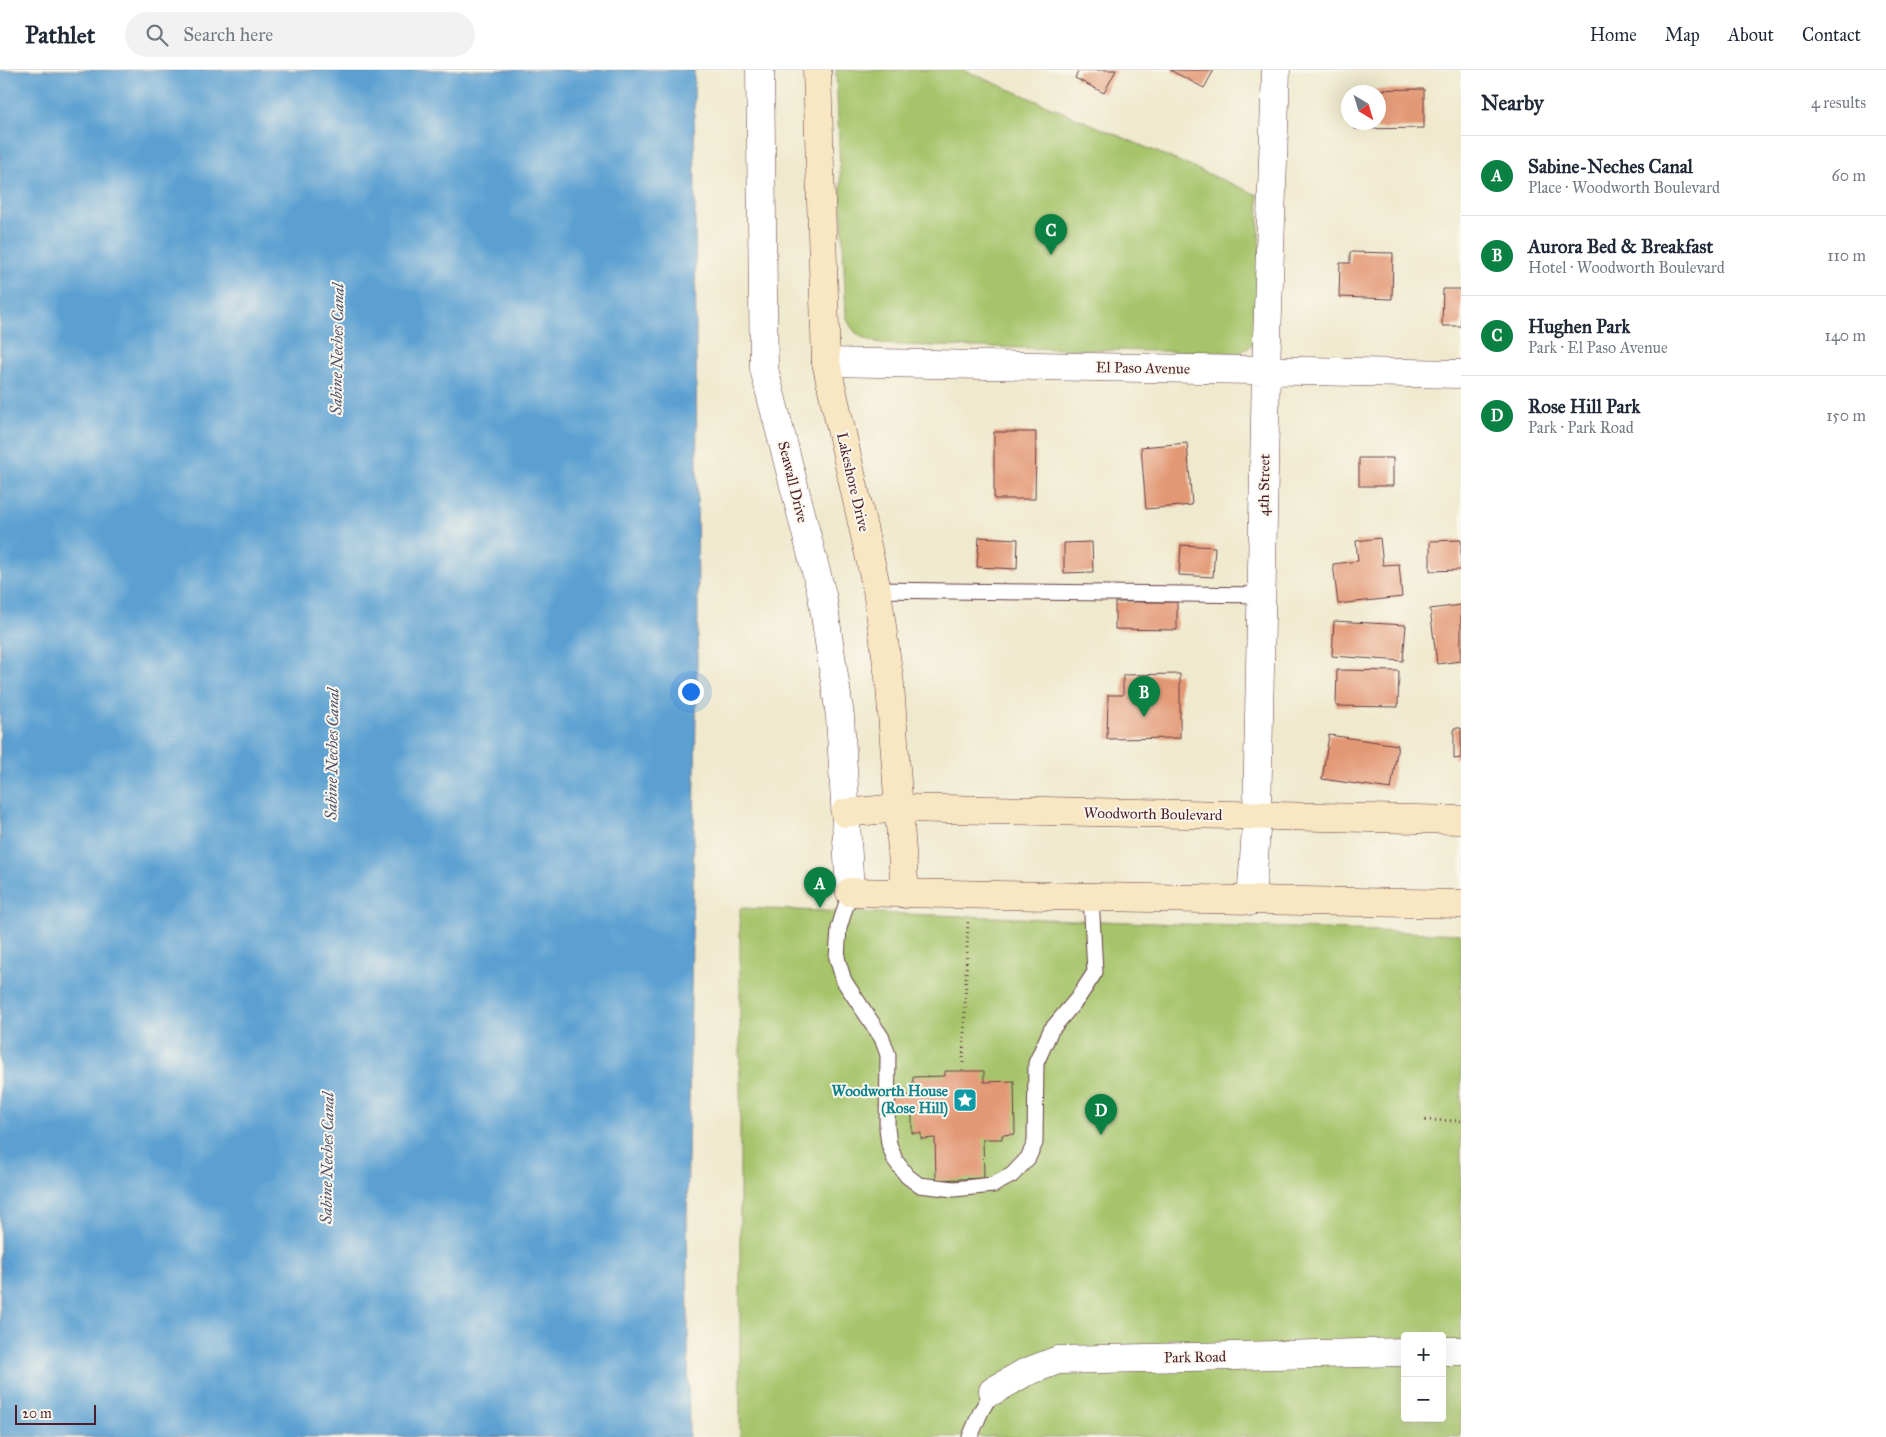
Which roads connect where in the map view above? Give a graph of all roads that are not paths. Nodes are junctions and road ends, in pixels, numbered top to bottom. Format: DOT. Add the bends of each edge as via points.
graph roads {
  1 [pos="760,70"];
  2 [pos="817,70"];
  3 [pos="1276,70"];
  4 [pos="826,362"];
  5 [pos="1266,370"];
  6 [pos="1461,374"];
  7 [pos="877,590"];
  8 [pos="1261,595"];
  9 [pos="899,808"];
  10 [pos="845,813"];
  11 [pos="1257,816"];
  12 [pos="1461,820"];
  13 [pos="850,892"];
  14 [pos="904,894"];
  15 [pos="1091,897"];
  16 [pos="1251,900"];
  17 [pos="1461,904"];
  18 [pos="1446,1351"];
  19 [pos="1461,1351"];
  20 [pos="1401,1352"];
  21 [pos="993,1391"];
  22 [pos="970,1437"];
  1 -- 10 [label="street, Seawall Drive" via="764,369 822,595 840,716"];
  2 -- 4 [label="street, Lakeshore Drive"];
  3 -- 5 [label="street, 4th Street"];
  4 -- 5 [label="street, El Paso Avenue"];
  4 -- 7 [label="street, Lakeshore Drive"];
  5 -- 6 [label="street, El Paso Avenue"];
  5 -- 8 [label="street, 4th Street"];
  7 -- 8 [label="lane"];
  7 -- 9 [label="street, Lakeshore Drive" via="890,685"];
  8 -- 11 [label="street, 4th Street"];
  9 -- 10 [label="street, Woodworth Boulevard"];
  9 -- 11 [label="street, Woodworth Boulevard"];
  9 -- 14 [label="street, Lakeshore Drive"];
  10 -- 13 [label="street, Seawall Drive"];
  11 -- 12 [label="street, Woodworth Boulevard"];
  11 -- 16 [label="street, 4th Street"];
  13 -- 14 [label="street"];
  13 -- 15 [label="lane" via="839,928 837,958 844,981 882,1038 888,1055 889,1144 895,1160 919,1185 954,1189 993,1185 1012,1174 1028,1158 1035,1143 1036,1063 1041,1047 1095,972"];
  14 -- 15 [label="street"];
  15 -- 16 [label="street"];
  16 -- 17 [label="street"];
  18 -- 19 [label="street"];
  20 -- 21 [label="street, Park Road" via="1058,1360 1024,1373"];
  21 -- 22 [label="lane"];
}
